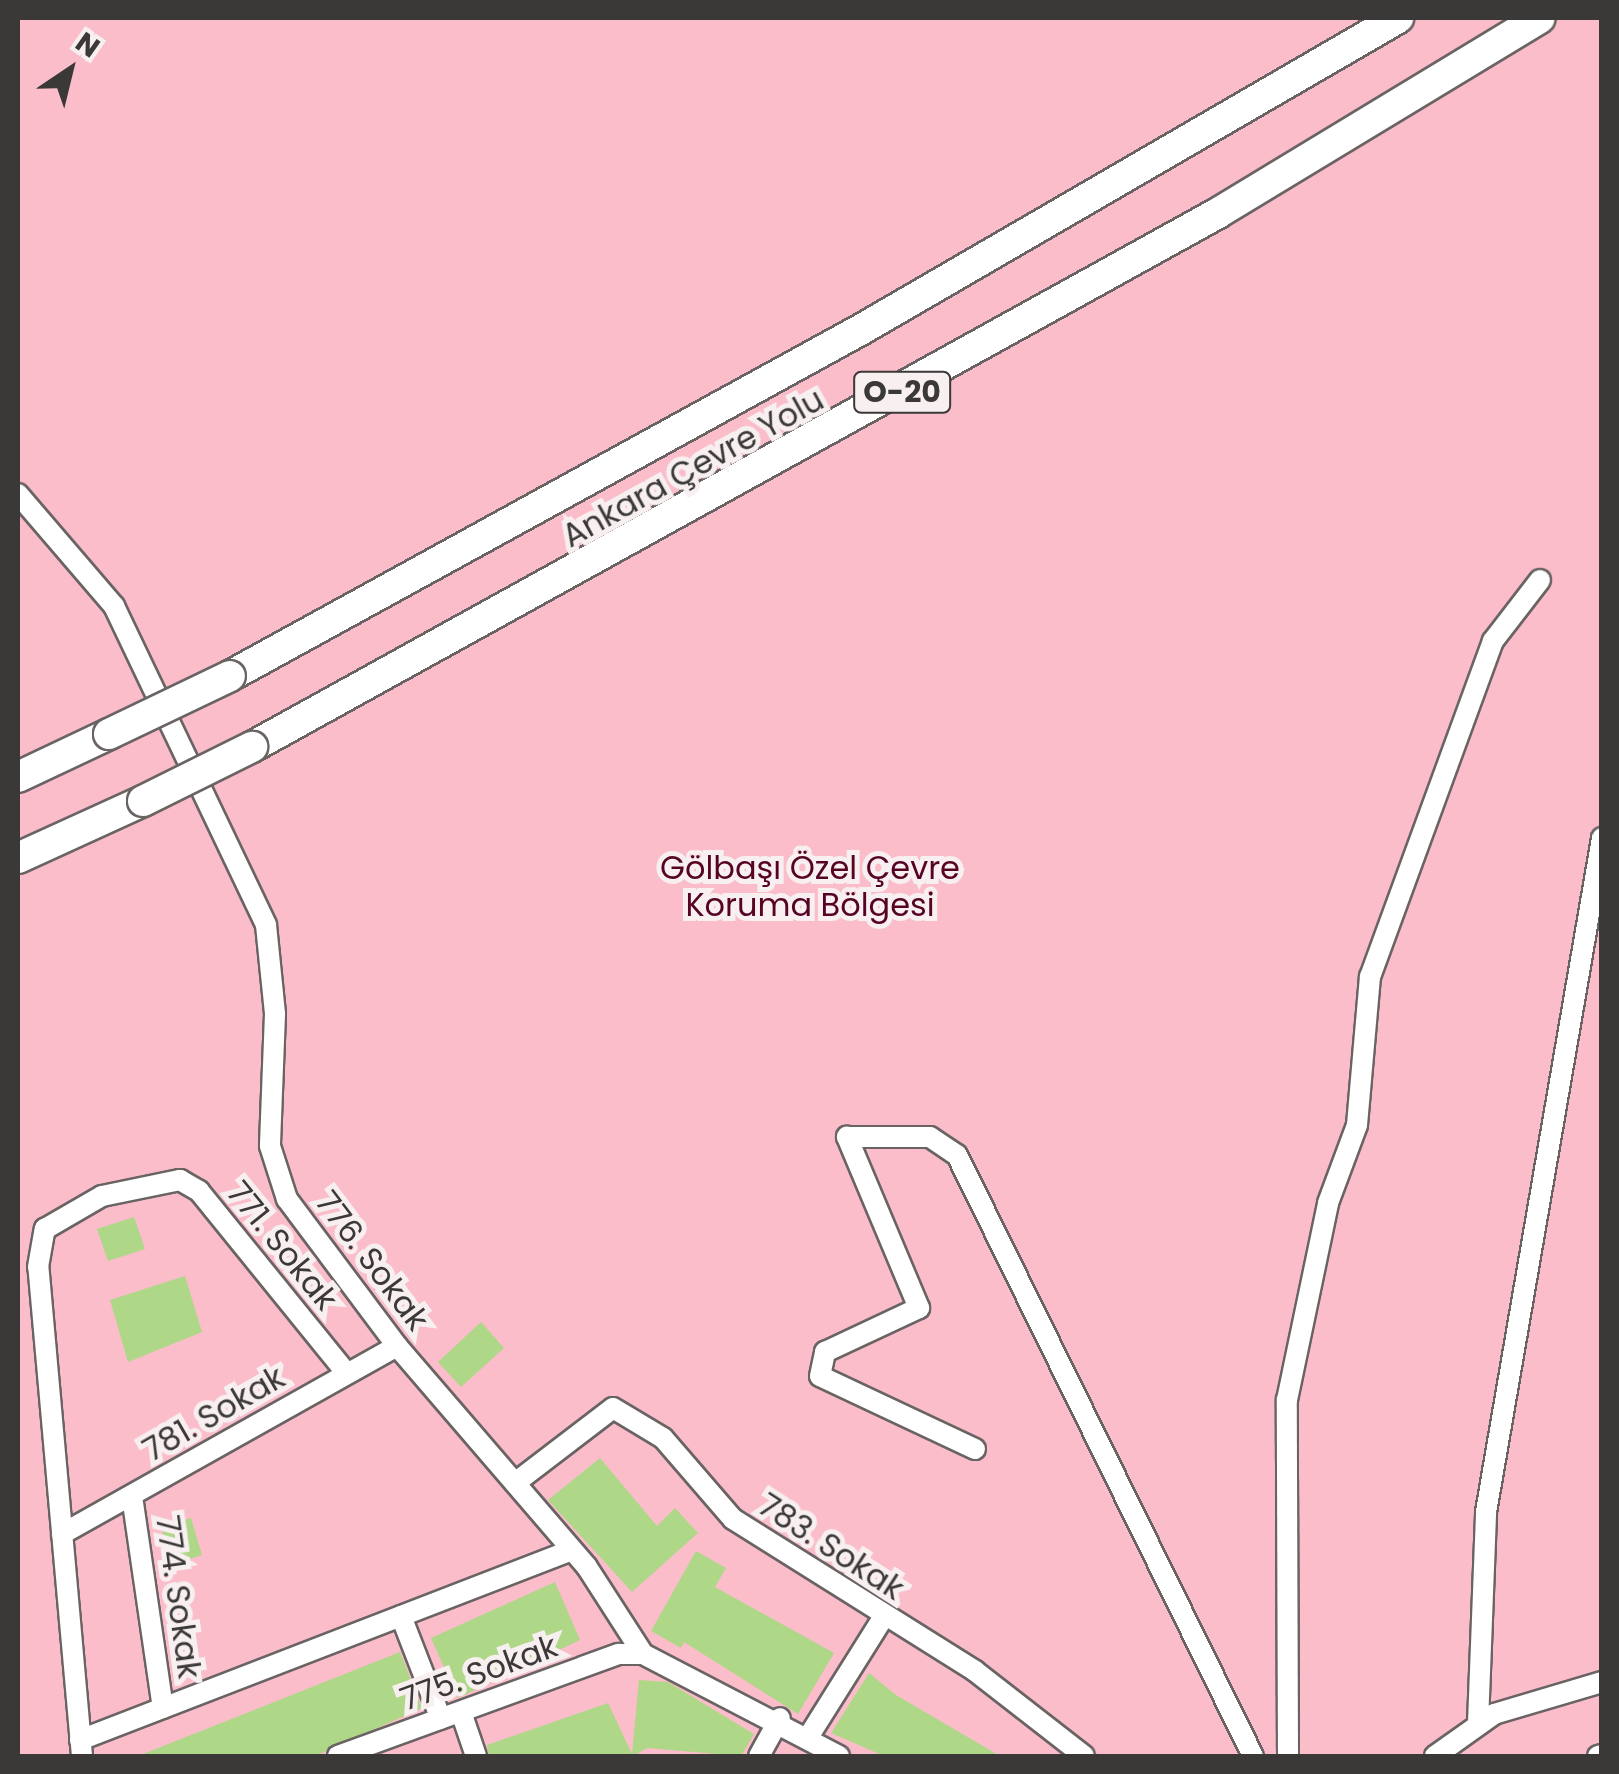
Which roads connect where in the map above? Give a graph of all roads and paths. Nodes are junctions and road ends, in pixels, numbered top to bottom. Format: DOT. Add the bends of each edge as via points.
graph roads {
  1 [pos="1398,18"];
  2 [pos="1540,18"];
  3 [pos="18,494"];
  4 [pos="1540,580"];
  5 [pos="18,777"];
  6 [pos="1602,838"];
  7 [pos="18,858"];
  8 [pos="397,1346"];
  9 [pos="345,1371"];
  10 [pos="975,1449"];
  11 [pos="514,1483"];
  12 [pos="132,1496"];
  13 [pos="62,1534"];
  14 [pos="572,1550"];
  15 [pos="401,1616"];
  16 [pos="883,1618"];
  17 [pos="643,1654"];
  18 [pos="1602,1682"];
  19 [pos="164,1708"];
  20 [pos="461,1712"];
  21 [pos="780,1718"];
  22 [pos="440,1719"];
  23 [pos="1478,1722"];
  24 [pos="806,1739"];
  25 [pos="81,1748"];
  26 [pos="338,1756"];
  27 [pos="476,1756"];
  28 [pos="759,1756"];
  29 [pos="839,1756"];
  30 [pos="1084,1756"];
  31 [pos="1253,1756"];
  32 [pos="1288,1756"];
  33 [pos="1435,1756"];
  1 -- 5 [label="highway, Ankara Çevre Yolu / O-20, bridge" via="862,329 230,676"];
  2 -- 7 [label="highway, Ankara Çevre Yolu / O-20, bridge" via="1218,214 252,747"];
  3 -- 8 [label="street, 776. Sokak" via="114,606 224,823 266,925 275,1014 270,1146 287,1199"];
  4 -- 32 [label="street" via="1492,641 1370,977 1357,1126 1328,1204 1287,1400"];
  6 -- 23 [label="street" via="1486,1512"];
  8 -- 9 [label="street, 781. Sokak"];
  8 -- 11 [label="street, 776. Sokak"];
  9 -- 12 [label="street, 781. Sokak"];
  9 -- 13 [label="street, 771. Sokak" via="192,1186 156,1178 63,1213 37,1252"];
  10 -- 31 [label="street" via="830,1385 818,1370 825,1352 919,1308 846,1137 930,1137 957,1154"];
  11 -- 14 [label="street, 776. Sokak"];
  11 -- 16 [label="street, 783. Sokak" via="614,1408 664,1438 733,1519"];
  12 -- 13 [label="street, 781. Sokak"];
  12 -- 19 [label="street, 774. Sokak"];
  13 -- 25 [label="street, 771. Sokak"];
  14 -- 15 [label="street"];
  14 -- 17 [label="street, 776. Sokak"];
  15 -- 19 [label="street"];
  15 -- 22 [label="street"];
  16 -- 24 [label="street"];
  16 -- 30 [label="street, 783. Sokak" via="975,1671"];
  17 -- 20 [label="street, 775. Sokak"];
  17 -- 21 [label="street"];
  18 -- 23 [label="street"];
  19 -- 25 [label="street"];
  20 -- 22 [label="street, 775. Sokak"];
  20 -- 27 [label="street"];
  21 -- 24 [label="street"];
  21 -- 28 [label="street"];
  22 -- 26 [label="street, 775. Sokak"];
  23 -- 33 [label="street"];
  24 -- 29 [label="street"];
}
